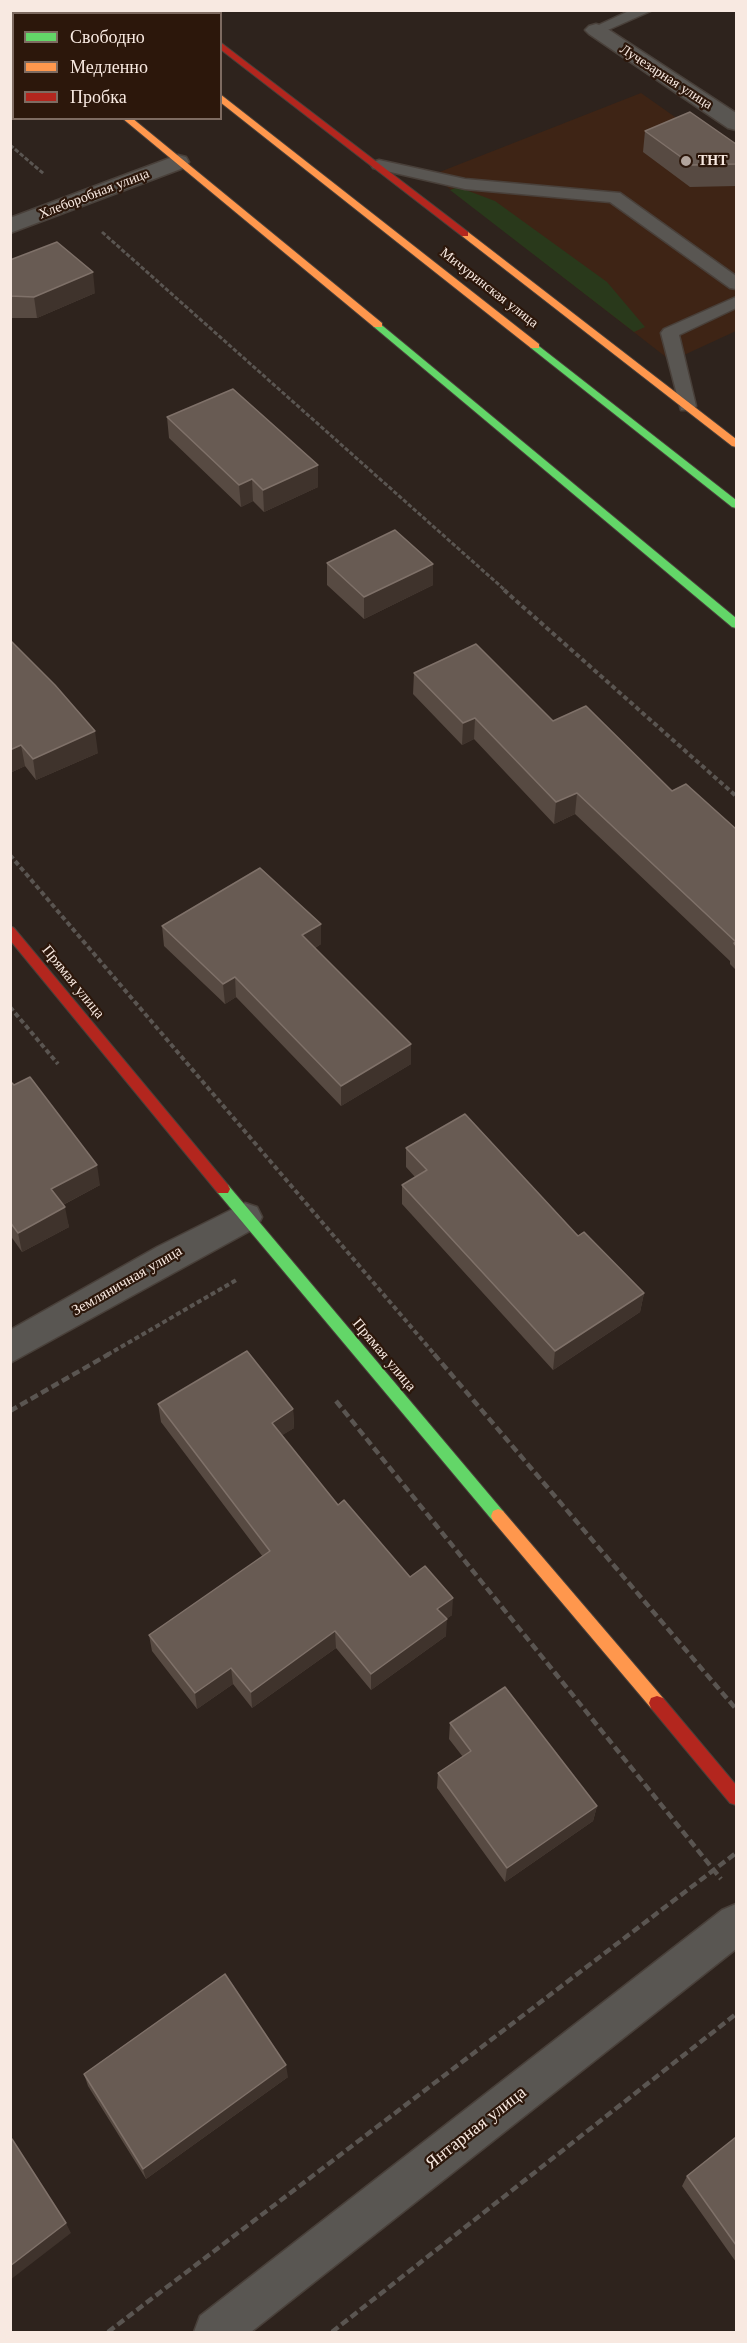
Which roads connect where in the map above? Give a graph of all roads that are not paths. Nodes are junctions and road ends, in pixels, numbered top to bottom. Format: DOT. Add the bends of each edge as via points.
graph roads {
  1 [pos="646,10"];
  2 [pos="596,30"];
  3 [pos="222,46"];
  4 [pos="222,99"];
  5 [pos="128,120"];
  6 [pos="736,123"];
  7 [pos="178,162"];
  8 [pos="379,165"];
  9 [pos="10,226"];
  10 [pos="736,284"];
  11 [pos="736,302"];
  12 [pos="687,406"];
  13 [pos="736,444"];
  14 [pos="736,506"];
  15 [pos="736,624"];
  16 [pos="10,931"];
  17 [pos="245,1217"];
  18 [pos="10,1348"];
  19 [pos="736,1797"];
  20 [pos="736,1924"];
  21 [pos="216,2332"];
  1 -- 2 [label="lane"];
  2 -- 6 [label="street, Лучезарная улица"];
  3 -- 8 [label="street, Мичуринская улица"];
  4 -- 14 [label="street, Мичуринская улица"];
  5 -- 7 [label="street"];
  7 -- 9 [label="street, Хлеборобная улица"];
  7 -- 15 [label="street"];
  8 -- 10 [label="lane" via="465,184 614,197"];
  8 -- 12 [label="street, Мичуринская улица"];
  11 -- 12 [label="lane" via="670,333"];
  12 -- 13 [label="street, Мичуринская улица"];
  16 -- 17 [label="street, Прямая улица"];
  17 -- 18 [label="street, Земляничная улица"];
  17 -- 19 [label="street, Прямая улица"];
  20 -- 21 [label="street, Янтарная улица"];
}
